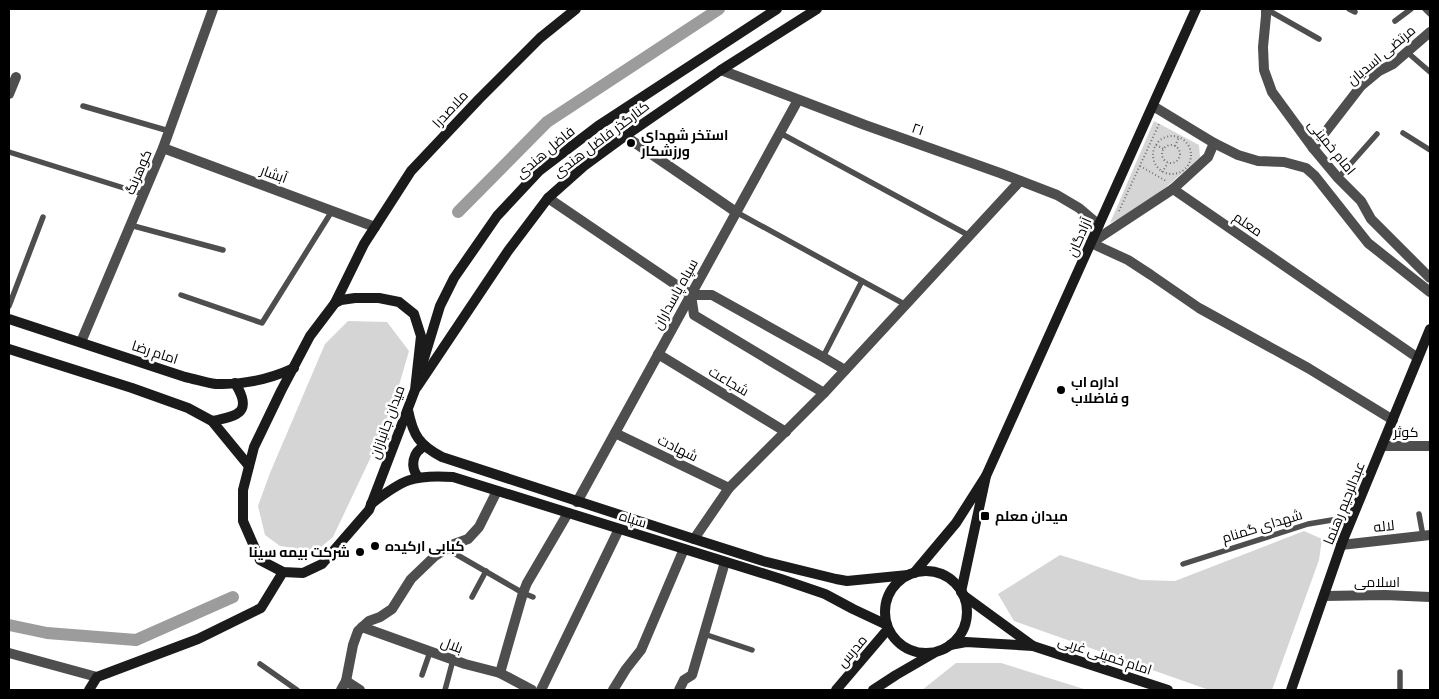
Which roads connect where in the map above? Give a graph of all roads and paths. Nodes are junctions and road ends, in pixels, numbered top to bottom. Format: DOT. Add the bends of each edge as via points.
graph roads {
  1 [pos="213,9"];
  2 [pos="576,9"];
  3 [pos="777,9"];
  4 [pos="817,9"];
  5 [pos="1196,9"];
  6 [pos="1266,9"];
  7 [pos="1410,9"];
  8 [pos="1425,9"];
  9 [pos="1430,14"];
  10 [pos="1395,21"];
  11 [pos="1430,32"];
  12 [pos="1319,39"];
  13 [pos="1406,52"];
  14 [pos="720,70"];
  15 [pos="1430,72"];
  16 [pos="16,77"];
  17 [pos="9,94"];
  18 [pos="798,100"];
  19 [pos="83,106"];
  20 [pos="1153,106"];
  21 [pos="1164,113"];
  22 [pos="169,131"];
  23 [pos="780,133"];
  24 [pos="1403,133"];
  25 [pos="1377,134"];
  26 [pos="625,136"];
  27 [pos="1179,136"];
  28 [pos="1214,143"];
  29 [pos="1156,145"];
  30 [pos="1175,146"];
  31 [pos="163,148"];
  32 [pos="1313,148"];
  33 [pos="1164,149"];
  34 [pos="1430,150"];
  35 [pos="9,152"];
  36 [pos="1179,159"];
  37 [pos="1168,162"];
  38 [pos="1189,164"];
  39 [pos="1140,166"];
  40 [pos="1162,172"];
  41 [pos="1338,178"];
  42 [pos="1020,180"];
  43 [pos="1176,187"];
  44 [pos="143,194"];
  45 [pos="548,198"];
  46 [pos="332,211"];
  47 [pos="736,212"];
  48 [pos="44,217"];
  49 [pos="1116,218"];
  50 [pos="130,225"];
  51 [pos="1099,225"];
  52 [pos="375,227"];
  53 [pos="970,236"];
  54 [pos="1091,243"];
  55 [pos="223,250"];
  56 [pos="1430,278"];
  57 [pos="862,281"];
  58 [pos="1430,292"];
  59 [pos="181,295"];
  60 [pos="691,295"];
  61 [pos="335,303"];
  62 [pos="906,305"];
  63 [pos="9,306"];
  64 [pos="9,319"];
  65 [pos="1430,329"];
  66 [pos="81,342"];
  67 [pos="9,349"];
  68 [pos="658,354"];
  69 [pos="824,356"];
  70 [pos="1418,358"];
  71 [pos="294,368"];
  72 [pos="845,370"];
  73 [pos="235,383"];
  74 [pos="415,390"];
  75 [pos="824,393"];
  76 [pos="408,410"];
  77 [pos="1392,420"];
  78 [pos="212,421"];
  79 [pos="786,432"];
  80 [pos="615,433"];
  81 [pos="425,446"];
  82 [pos="1382,446"];
  83 [pos="1430,446"];
  84 [pos="249,466"];
  85 [pos="986,476"];
  86 [pos="418,477"];
  87 [pos="729,488"];
  88 [pos="497,491"];
  89 [pos="577,502"];
  90 [pos="371,504"];
  91 [pos="568,513"];
  92 [pos="1419,514"];
  93 [pos="1350,522"];
  94 [pos="619,529"];
  95 [pos="1426,535"];
  96 [pos="694,539"];
  97 [pos="1341,545"];
  98 [pos="447,549"];
  99 [pos="684,549"];
  100 [pos="725,562"];
  101 [pos="1183,564"];
  102 [pos="486,571"];
  103 [pos="283,572"];
  104 [pos="911,574"];
  105 [pos="962,593"];
  106 [pos="528,595"];
  107 [pos="1324,596"];
  108 [pos="472,597"];
  109 [pos="1430,597"];
  110 [pos="362,627"];
  111 [pos="888,627"];
  112 [pos="704,634"];
  113 [pos="950,645"];
  114 [pos="1034,646"];
  115 [pos="752,650"];
  116 [pos="938,651"];
  117 [pos="430,652"];
  118 [pos="9,653"];
  119 [pos="453,660"];
  120 [pos="260,664"];
  121 [pos="1400,672"];
  122 [pos="500,673"];
  123 [pos="422,675"];
  124 [pos="97,677"];
  125 [pos="346,681"];
  126 [pos="89,690"];
  127 [pos="297,690"];
  128 [pos="341,690"];
  129 [pos="360,690"];
  130 [pos="444,690"];
  131 [pos="532,690"];
  132 [pos="541,690"];
  133 [pos="613,690"];
  134 [pos="680,690"];
  135 [pos="836,690"];
  136 [pos="873,690"];
  137 [pos="1168,690"];
  138 [pos="1292,690"];
  139 [pos="1400,690"];
  1 -- 22 [label="street, کوهرنگ"];
  2 -- 52 [label="main road, ملاصدرا" via="540,38 411,171"];
  3 -- 74 [label="main road, فاضل هندی" via="598,126 539,172 517,194 497,216 454,278 440,306"];
  4 -- 14 [label="main road, کنارگذر فاضل هندی"];
  5 -- 20 [label="main road, آزادگان"];
  6 -- 12 [label="lane"];
  6 -- 32 [label="street, امام خمینی" via="1264,70 1272,92"];
  7 -- 10 [label="lane"];
  8 -- 9 [label="lane"];
  11 -- 13 [label="street, مرتضی اسدیان"];
  13 -- 15 [label="lane"];
  13 -- 32 [label="street, مرتضی اسدیان" via="1361,86"];
  14 -- 18 [label="street, ۲۱"];
  14 -- 26 [label="main road, کنارگذر فاضل هندی"];
  16 -- 17 [label="street"];
  18 -- 23 [label="street, سپاه پاسداران"];
  18 -- 42 [label="street, ۲۱"];
  19 -- 22 [label="lane"];
  20 -- 21 [label="street"];
  20 -- 51 [label="main road, آزادگان"];
  21 -- 28 [label="street"];
  21 -- 39 [label="path"];
  22 -- 31 [label="street, کوهرنگ"];
  23 -- 47 [label="street, سپاه پاسداران"];
  23 -- 53 [label="lane"];
  24 -- 34 [label="lane"];
  25 -- 41 [label="lane"];
  26 -- 45 [label="main road, کنارگذر فاضل هندی"];
  26 -- 47 [label="street"];
  27 -- 29 [label="path" via="1166,136"];
  27 -- 30 [label="path"];
  27 -- 38 [label="path" via="1192,151"];
  28 -- 43 [label="street" via="1208,157"];
  28 -- 58 [label="street" via="1258,161 1284,162 1306,168 1368,243"];
  29 -- 33 [label="path"];
  29 -- 40 [label="path" via="1154,162"];
  30 -- 33 [label="path"];
  30 -- 36 [label="path" via="1179,150"];
  31 -- 44 [label="street, کوهرنگ"];
  31 -- 46 [label="street, آبشار"];
  32 -- 41 [label="street, امام خمینی"];
  33 -- 37 [label="path" via="1163,157"];
  35 -- 44 [label="lane"];
  36 -- 37 [label="path"];
  36 -- 38 [label="path"];
  37 -- 40 [label="path"];
  38 -- 40 [label="path" via="1180,173"];
  39 -- 43 [label="path"];
  39 -- 49 [label="path"];
  41 -- 56 [label="street, امام خمینی" via="1361,201 1371,219"];
  42 -- 51 [label="street, ۲۱" via="1057,195"];
  42 -- 53 [label="street"];
  43 -- 54 [label="street"];
  43 -- 70 [label="street, معلم"];
  44 -- 50 [label="street, کوهرنگ"];
  45 -- 60 [label="street"];
  45 -- 74 [label="main road, کنارگذر فاضل هندی" via="508,251"];
  46 -- 52 [label="street, آبشار"];
  46 -- 59 [label="lane" via="262,323"];
  47 -- 57 [label="lane"];
  47 -- 60 [label="street, سپاه پاسداران"];
  48 -- 63 [label="lane"];
  50 -- 55 [label="lane"];
  50 -- 66 [label="street, کوهرنگ"];
  51 -- 54 [label="main road, آزادگان"];
  52 -- 61 [label="main road, ملاصدرا"];
  53 -- 62 [label="street"];
  54 -- 77 [label="street" via="1128,260 1199,308 1308,368"];
  54 -- 85 [label="main road, آزادگان"];
  57 -- 62 [label="lane"];
  57 -- 69 [label="lane"];
  60 -- 68 [label="street, سپاه پاسداران"];
  60 -- 69 [label="street" via="712,295"];
  60 -- 75 [label="street" via="694,315"];
  61 -- 71 [label="main road" via="310,336"];
  61 -- 74 [label="main road, میدان جانبازان" via="355,298 379,298 399,302 414,314 421,336"];
  62 -- 72 [label="street"];
  64 -- 66 [label="main road, امام رضا"];
  65 -- 70 [label="main road, عبدالرحیم رهنما"];
  66 -- 73 [label="main road, امام رضا" via="185,377 215,384"];
  67 -- 78 [label="main road" via="132,388 188,408"];
  68 -- 79 [label="street, شجاعت"];
  68 -- 80 [label="street, سپاه پاسداران"];
  69 -- 72 [label="street"];
  70 -- 77 [label="main road, عبدالرحیم رهنما"];
  71 -- 73 [label="main road, امام رضا" via="278,375"];
  71 -- 84 [label="main road" via="254,447"];
  72 -- 75 [label="street"];
  73 -- 78 [label="main road" via="244,401 241,410 234,417"];
  74 -- 76 [label="main road, میدان جانبازان"];
  75 -- 79 [label="street"];
  76 -- 81 [label="main road, سپاه" via="413,432"];
  76 -- 90 [label="main road, میدان جانبازان"];
  77 -- 82 [label="main road, عبدالرحیم رهنما"];
  78 -- 84 [label="main road"];
  79 -- 87 [label="street"];
  80 -- 87 [label="street, شهادت"];
  80 -- 89 [label="street, سپاه پاسداران"];
  81 -- 86 [label="main road" via="414,458 414,473"];
  81 -- 89 [label="main road, سپاه" via="442,457"];
  82 -- 83 [label="street, کوثر"];
  82 -- 93 [label="main road, عبدالرحیم رهنما"];
  84 -- 103 [label="main road" via="243,490 243,521 260,560"];
  85 -- 104 [label="main road" via="956,523"];
  85 -- 105 [label="main road"];
  86 -- 88 [label="main road, سپاه" via="453,477"];
  86 -- 90 [label="main road, سپاه" via="396,486"];
  87 -- 96 [label="street"];
  88 -- 91 [label="main road, سپاه"];
  88 -- 98 [label="street" via="479,527 468,539"];
  89 -- 96 [label="main road, سپاه"];
  90 -- 103 [label="main road, میدان جانبازان" via="322,564 303,573"];
  91 -- 94 [label="main road, سپاه"];
  91 -- 106 [label="street" via="527,583"];
  92 -- 95 [label="lane"];
  93 -- 97 [label="main road, عبدالرحیم رهنما"];
  93 -- 101 [label="lane, شهدای گمنام" via="1332,520 1308,524"];
  94 -- 99 [label="main road, سپاه"];
  94 -- 132 [label="street"];
  95 -- 97 [label="street, لاله"];
  96 -- 104 [label="main road, سپاه" via="763,561 847,581"];
  97 -- 107 [label="main road, عبدالرحیم رهنما"];
  98 -- 102 [label="lane"];
  98 -- 110 [label="street" via="411,579 392,609"];
  99 -- 100 [label="main road, سپاه"];
  99 -- 133 [label="street" via="641,650"];
  100 -- 111 [label="main road, سپاه" via="825,594"];
  100 -- 112 [label="street"];
  102 -- 106 [label="lane"];
  102 -- 108 [label="lane"];
  103 -- 124 [label="main road" via="261,608 198,639"];
  104 -- 105 [label="main road" via="930,571 941,574 951,579"];
  104 -- 111 [label="main road" via="900,580 887,598"];
  105 -- 113 [label="main road" via="967,614 965,624 960,636"];
  105 -- 114 [label="main road, امام خمینی غربی"];
  106 -- 122 [label="street"];
  107 -- 109 [label="street, اسلامی"];
  107 -- 138 [label="main road, عبدالرحیم رهنما"];
  110 -- 117 [label="street, بلال"];
  110 -- 125 [label="street" via="353,644"];
  111 -- 116 [label="main road" via="894,638 912,651"];
  111 -- 135 [label="main road, مدرس"];
  112 -- 115 [label="lane"];
  112 -- 134 [label="street" via="692,675 684,680"];
  113 -- 114 [label="main road, امام خمینی غربی" via="966,642"];
  113 -- 116 [label="main road"];
  114 -- 137 [label="main road, امام خمینی غربی"];
  116 -- 136 [label="main road"];
  117 -- 119 [label="street, بلال"];
  117 -- 123 [label="lane"];
  118 -- 124 [label="street"];
  119 -- 122 [label="street, بلال"];
  119 -- 130 [label="lane"];
  120 -- 127 [label="lane"];
  121 -- 139 [label="lane"];
  122 -- 131 [label="street, بلال"];
  124 -- 126 [label="main road"];
  125 -- 128 [label="street"];
  125 -- 129 [label="street"];
}
